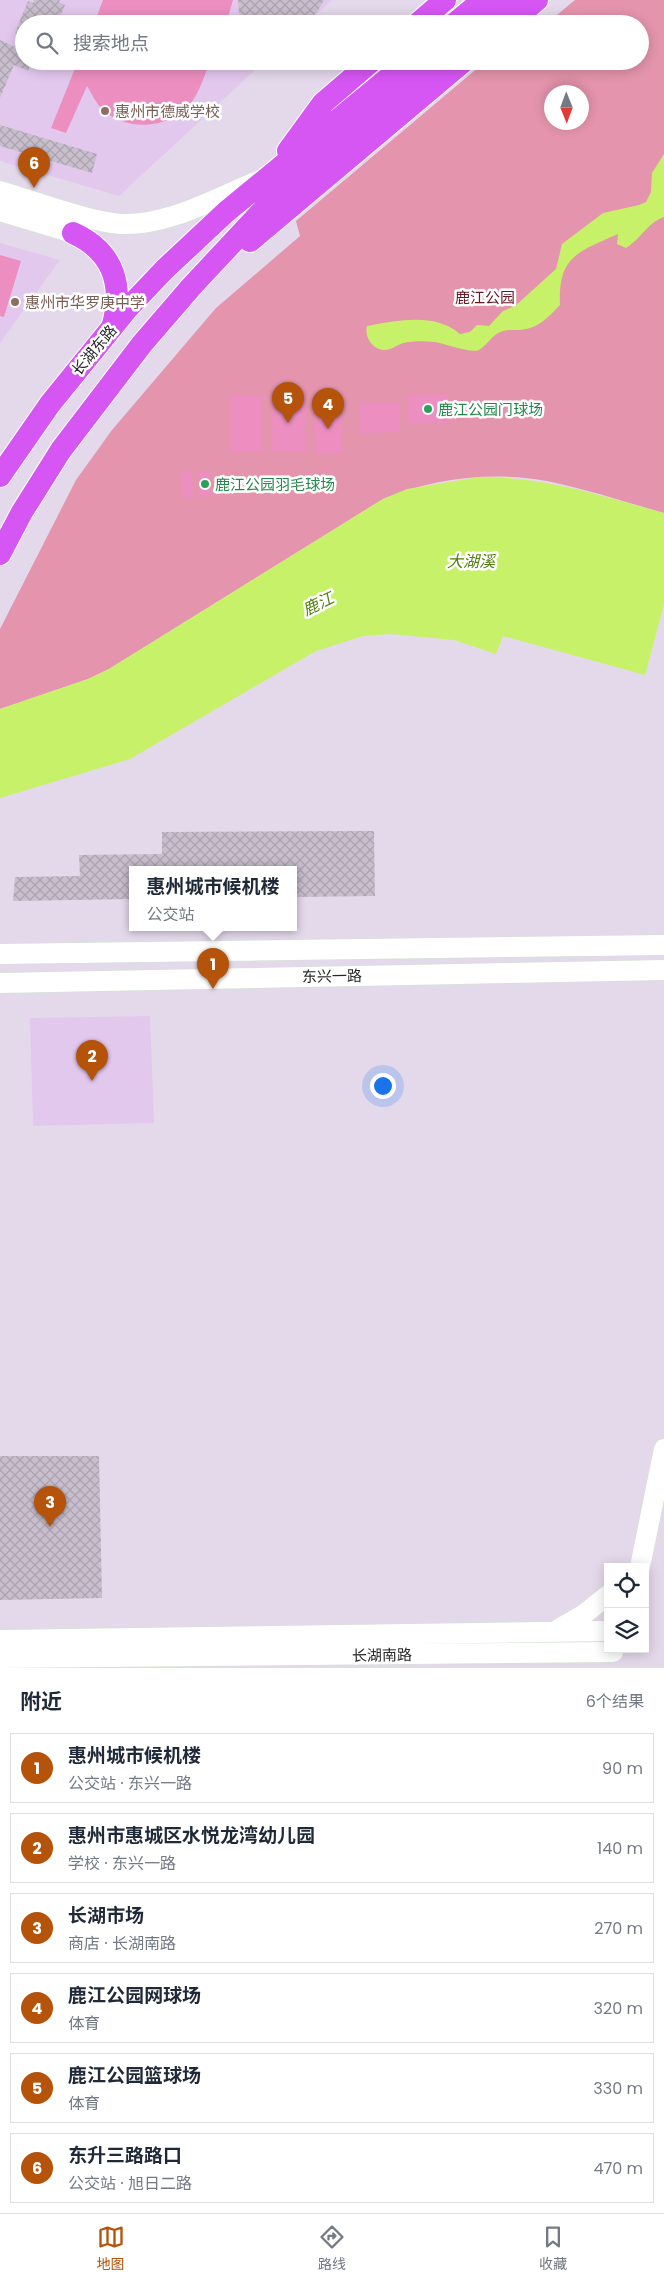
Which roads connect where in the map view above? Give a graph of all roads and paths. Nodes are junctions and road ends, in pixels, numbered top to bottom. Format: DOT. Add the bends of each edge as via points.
graph roads {
  1 [pos="445,0"];
  2 [pos="483,0"];
  3 [pos="509,0"];
  4 [pos="537,0"];
  5 [pos="428,15"];
  6 [pos="465,15"];
  7 [pos="492,15"];
  8 [pos="520,15"];
  9 [pos="362,70"];
  10 [pos="400,70"];
  11 [pos="423,70"];
  12 [pos="453,70"];
  13 [pos="356,117"];
  14 [pos="269,176"];
  15 [pos="0,191"];
  16 [pos="0,211"];
  17 [pos="73,233"];
  18 [pos="192,286"];
  19 [pos="111,329"];
  20 [pos="0,476"];
  21 [pos="0,554"];
  22 [pos="664,945"];
  23 [pos="0,954"];
  24 [pos="664,970"];
  25 [pos="0,983"];
  26 [pos="664,1449"];
  27 [pos="639,1563"];
  28 [pos="604,1598"];
  29 [pos="604,1630"];
  30 [pos="555,1631"];
  31 [pos="0,1640"];
  32 [pos="614,1657"];
  33 [pos="0,1658"];
  1 -- 5 [label="main road"];
  2 -- 6 [label="main road"];
  3 -- 7 [label="main road"];
  4 -- 8 [label="main road"];
  9 -- 14 [label="main road, 长湖东路" via="323,103"];
  10 -- 13 [label="main road"];
  11 -- 13 [label="main road"];
  12 -- 18 [label="main road" via="275,221"];
  13 -- 14 [label="main road, 长湖东路"];
  13 -- 18 [label="main road"];
  14 -- 15 [label="street" via="185,211 130,224 99,220"];
  14 -- 19 [label="main road, 长湖东路" via="177,257"];
  16 -- 17 [label="street"];
  17 -- 19 [label="main road" via="98,250 113,269 116,291"];
  18 -- 21 [label="main road" via="142,344 61,450 27,503"];
  19 -- 20 [label="main road, 长湖东路" via="50,404"];
  22 -- 23 [label="street, 东兴一路"];
  24 -- 25 [label="street, 东兴一路"];
  26 -- 27 [label="street"];
  28 -- 30 [label="street" via="584,1615"];
  29 -- 30 [label="street, 长湖南路"];
  30 -- 31 [label="street, 长湖南路"];
  32 -- 33 [label="street, 长湖南路"];
}
